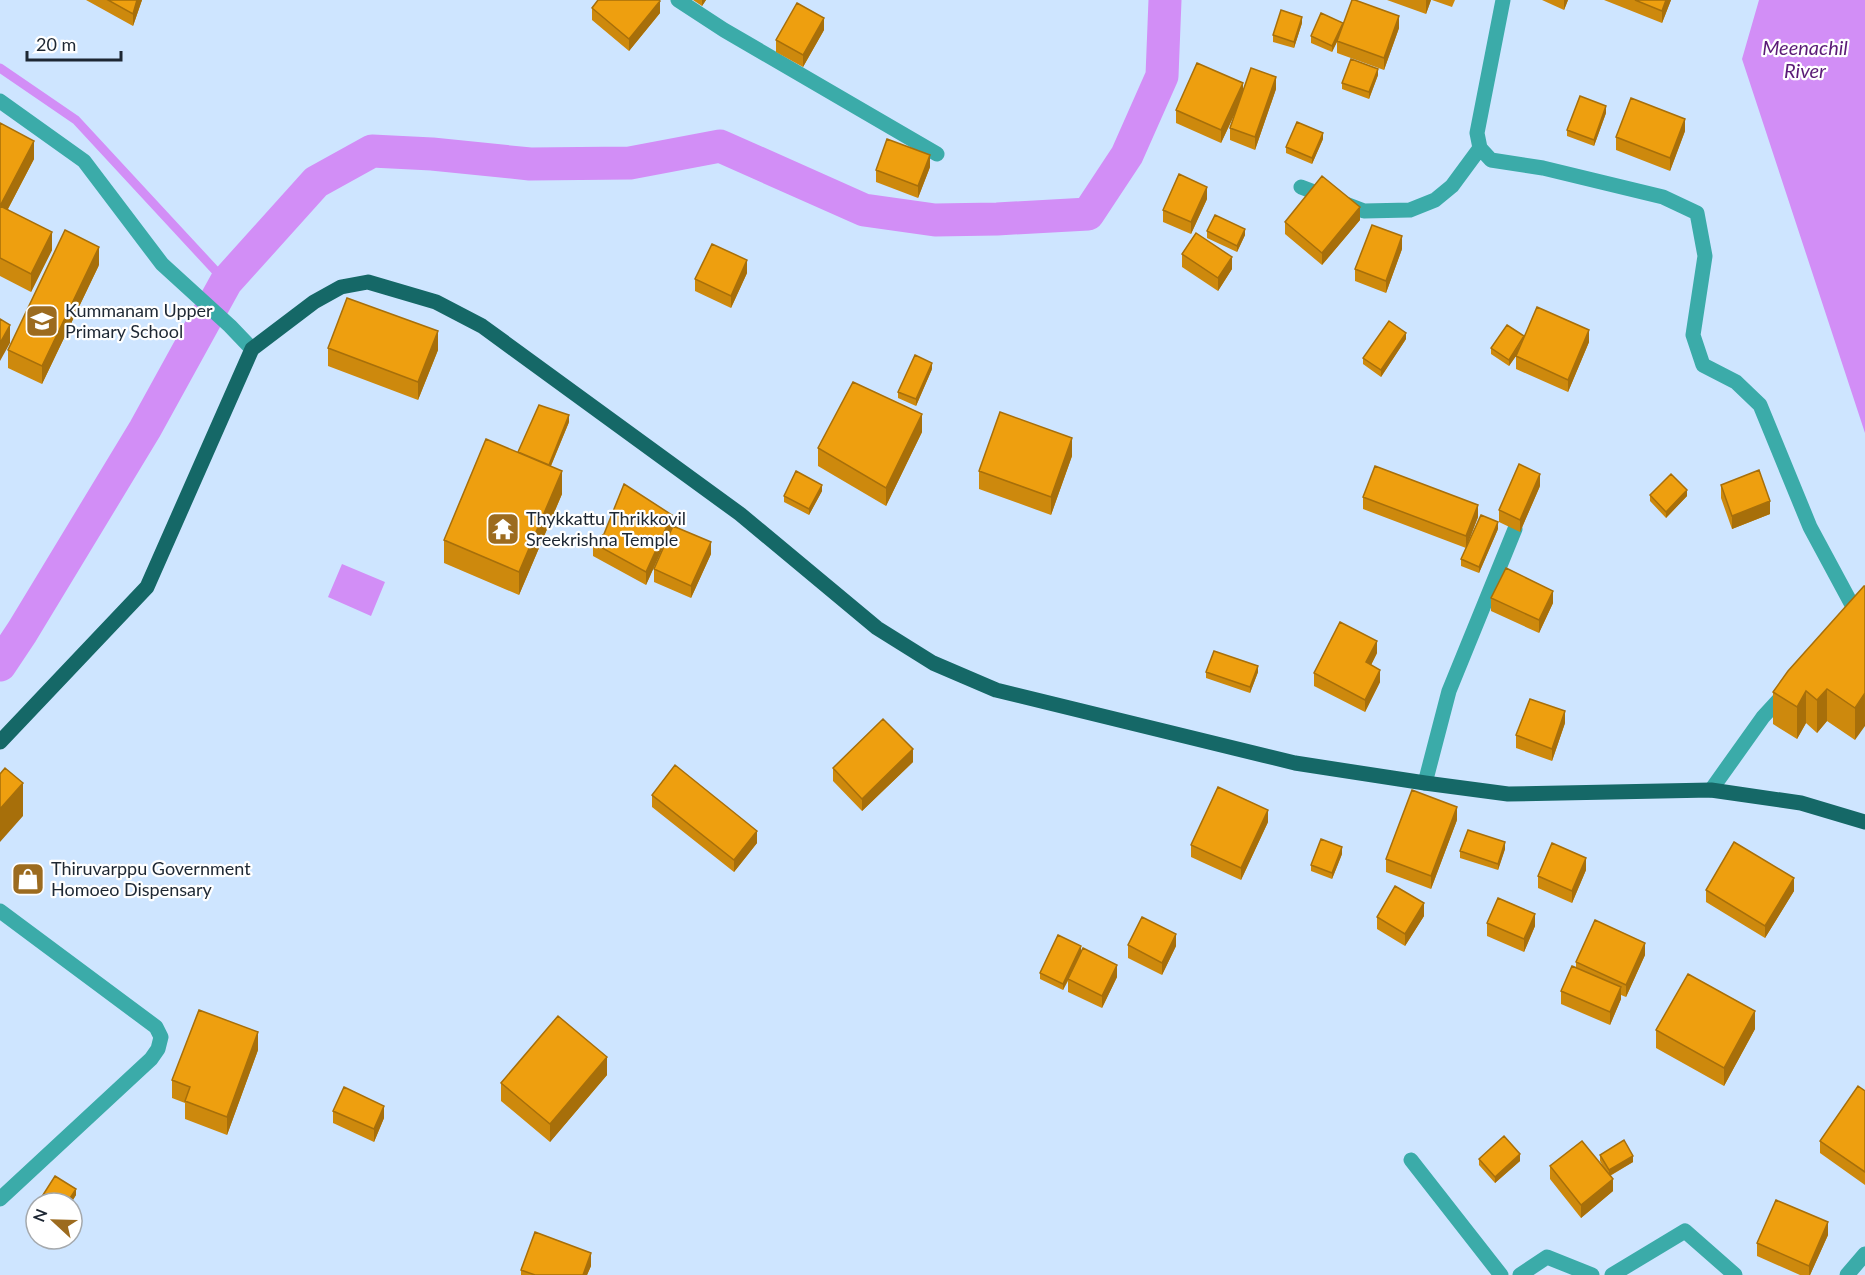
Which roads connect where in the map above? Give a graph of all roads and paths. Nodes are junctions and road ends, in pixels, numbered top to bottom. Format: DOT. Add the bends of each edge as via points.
graph roads {
  1 [pos="678,0"];
  2 [pos="1503,0"];
  3 [pos="0,101"];
  4 [pos="1480,148"];
  5 [pos="937,154"];
  6 [pos="1301,188"];
  7 [pos="252,349"];
  8 [pos="1515,529"];
  9 [pos="1843,632"];
  10 [pos="1795,683"];
  11 [pos="0,742"];
  12 [pos="1425,783"];
  13 [pos="1711,790"];
  14 [pos="1865,822"];
  15 [pos="0,911"];
  16 [pos="1411,1160"];
  17 [pos="0,1199"];
  18 [pos="1865,1254"];
  19 [pos="1502,1275"];
  20 [pos="1520,1275"];
  21 [pos="1592,1275"];
  22 [pos="1612,1275"];
  23 [pos="1735,1275"];
  24 [pos="1847,1275"];
  1 -- 5 [label="street"];
  2 -- 4 [label="street" via="1477,133"];
  3 -- 7 [label="street" via="84,161 162,264"];
  4 -- 6 [label="street" via="1452,186 1435,200 1410,210 1364,211"];
  4 -- 9 [label="street" via="1491,160 1543,168 1663,197 1697,213 1705,256 1693,335 1703,365 1736,382 1760,405 1810,528 1852,605 1853,617"];
  7 -- 11 [label="main road" via="147,587"];
  7 -- 12 [label="main road" via="341,286 368,282 436,302 492,333 740,514 877,628 933,663 996,690 1295,763"];
  8 -- 12 [label="street" via="1449,691"];
  10 -- 13 [label="street" via="1763,717"];
  12 -- 13 [label="main road" via="1508,794"];
  13 -- 14 [label="main road" via="1801,803"];
  15 -- 17 [label="street" via="156,1027 161,1037 151,1059"];
  16 -- 19 [label="street"];
  18 -- 24 [label="street"];
  20 -- 21 [label="street" via="1547,1257"];
  22 -- 23 [label="street" via="1685,1231"];
}
